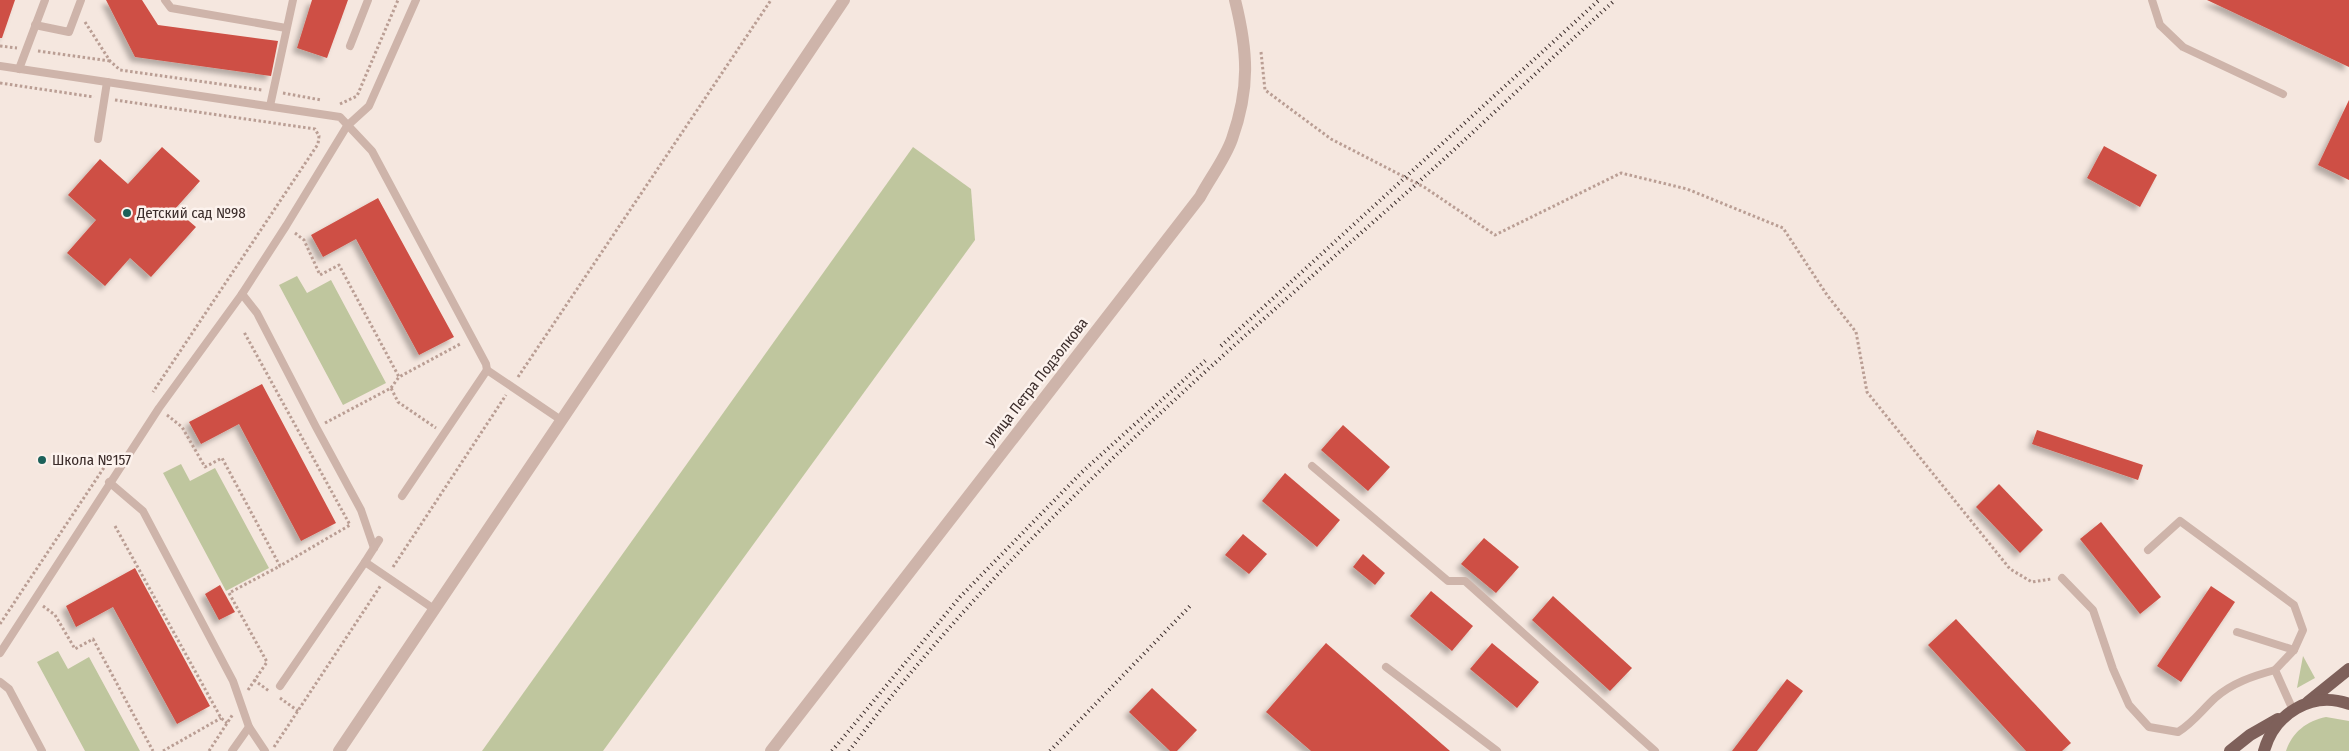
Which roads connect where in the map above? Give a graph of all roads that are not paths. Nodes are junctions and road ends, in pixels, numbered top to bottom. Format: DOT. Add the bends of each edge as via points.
graph roads {
  1 [pos="45,0"];
  2 [pos="81,0"];
  3 [pos="165,0"];
  4 [pos="293,0"];
  5 [pos="368,0"];
  6 [pos="416,0"];
  7 [pos="844,0"];
  8 [pos="1235,0"];
  9 [pos="2152,0"];
  10 [pos="35,25"];
  11 [pos="286,28"];
  12 [pos="350,46"];
  13 [pos="0,66"];
  14 [pos="19,69"];
  15 [pos="107,82"];
  16 [pos="2283,94"];
  17 [pos="270,106"];
  18 [pos="347,126"];
  19 [pos="98,139"];
  20 [pos="242,294"];
  21 [pos="487,370"];
  22 [pos="561,420"];
  23 [pos="1312,466"];
  24 [pos="109,482"];
  25 [pos="402,496"];
  26 [pos="379,540"];
  27 [pos="374,548"];
  28 [pos="2148,550"];
  29 [pos="365,562"];
  30 [pos="2062,578"];
  31 [pos="434,608"];
  32 [pos="2237,632"];
  33 [pos="2294,650"];
  34 [pos="0,653"];
  35 [pos="1386,667"];
  36 [pos="2349,669"];
  37 [pos="2275,670"];
  38 [pos="0,682"];
  39 [pos="280,686"];
  40 [pos="2307,703"];
  41 [pos="2349,704"];
  42 [pos="2293,710"];
  43 [pos="249,727"];
  44 [pos="42,751"];
  45 [pos="232,751"];
  46 [pos="265,751"];
  47 [pos="339,751"];
  48 [pos="770,751"];
  49 [pos="1497,751"];
  50 [pos="1655,751"];
  51 [pos="2230,751"];
  52 [pos="2264,751"];
  1 -- 10 [label="lane"];
  2 -- 10 [label="lane" via="69,32"];
  3 -- 11 [label="lane" via="171,8"];
  4 -- 11 [label="lane"];
  5 -- 12 [label="lane"];
  6 -- 18 [label="lane" via="369,106"];
  7 -- 22 [label="street"];
  8 -- 48 [label="street, улица Петра Подзолкова" via="1247,65 1245,90 1231,141 1200,197"];
  9 -- 16 [label="lane" via="2160,25 2183,47"];
  10 -- 14 [label="lane"];
  11 -- 17 [label="lane"];
  13 -- 14 [label="lane"];
  14 -- 15 [label="lane"];
  15 -- 17 [label="lane"];
  15 -- 19 [label="lane"];
  17 -- 18 [label="lane" via="340,117"];
  18 -- 20 [label="lane"];
  18 -- 21 [label="lane" via="372,151"];
  20 -- 24 [label="lane"];
  20 -- 27 [label="lane" via="257,313 361,510"];
  21 -- 22 [label="lane"];
  21 -- 25 [label="lane"];
  22 -- 31 [label="street"];
  23 -- 50 [label="lane" via="1448,581 1465,581"];
  24 -- 34 [label="lane"];
  24 -- 43 [label="lane" via="143,511 241,700"];
  26 -- 27 [label="lane"];
  27 -- 29 [label="lane"];
  28 -- 33 [label="lane" via="2180,521 2294,605 2303,630"];
  29 -- 31 [label="lane"];
  29 -- 39 [label="lane"];
  30 -- 37 [label="lane" via="2093,610 2128,705 2149,727 2178,732 2189,726 2216,697 2247,677"];
  31 -- 47 [label="street"];
  32 -- 33 [label="lane"];
  33 -- 37 [label="lane"];
  35 -- 49 [label="lane"];
  36 -- 40 [label="main road"];
  37 -- 42 [label="lane"];
  38 -- 44 [label="lane" via="9,689"];
  40 -- 41 [label="main road" via="2332,700"];
  40 -- 42 [label="main road"];
  42 -- 51 [label="main road" via="2250,735"];
  42 -- 52 [label="main road" via="2279,721"];
  43 -- 45 [label="lane"];
  43 -- 46 [label="lane"];
}
